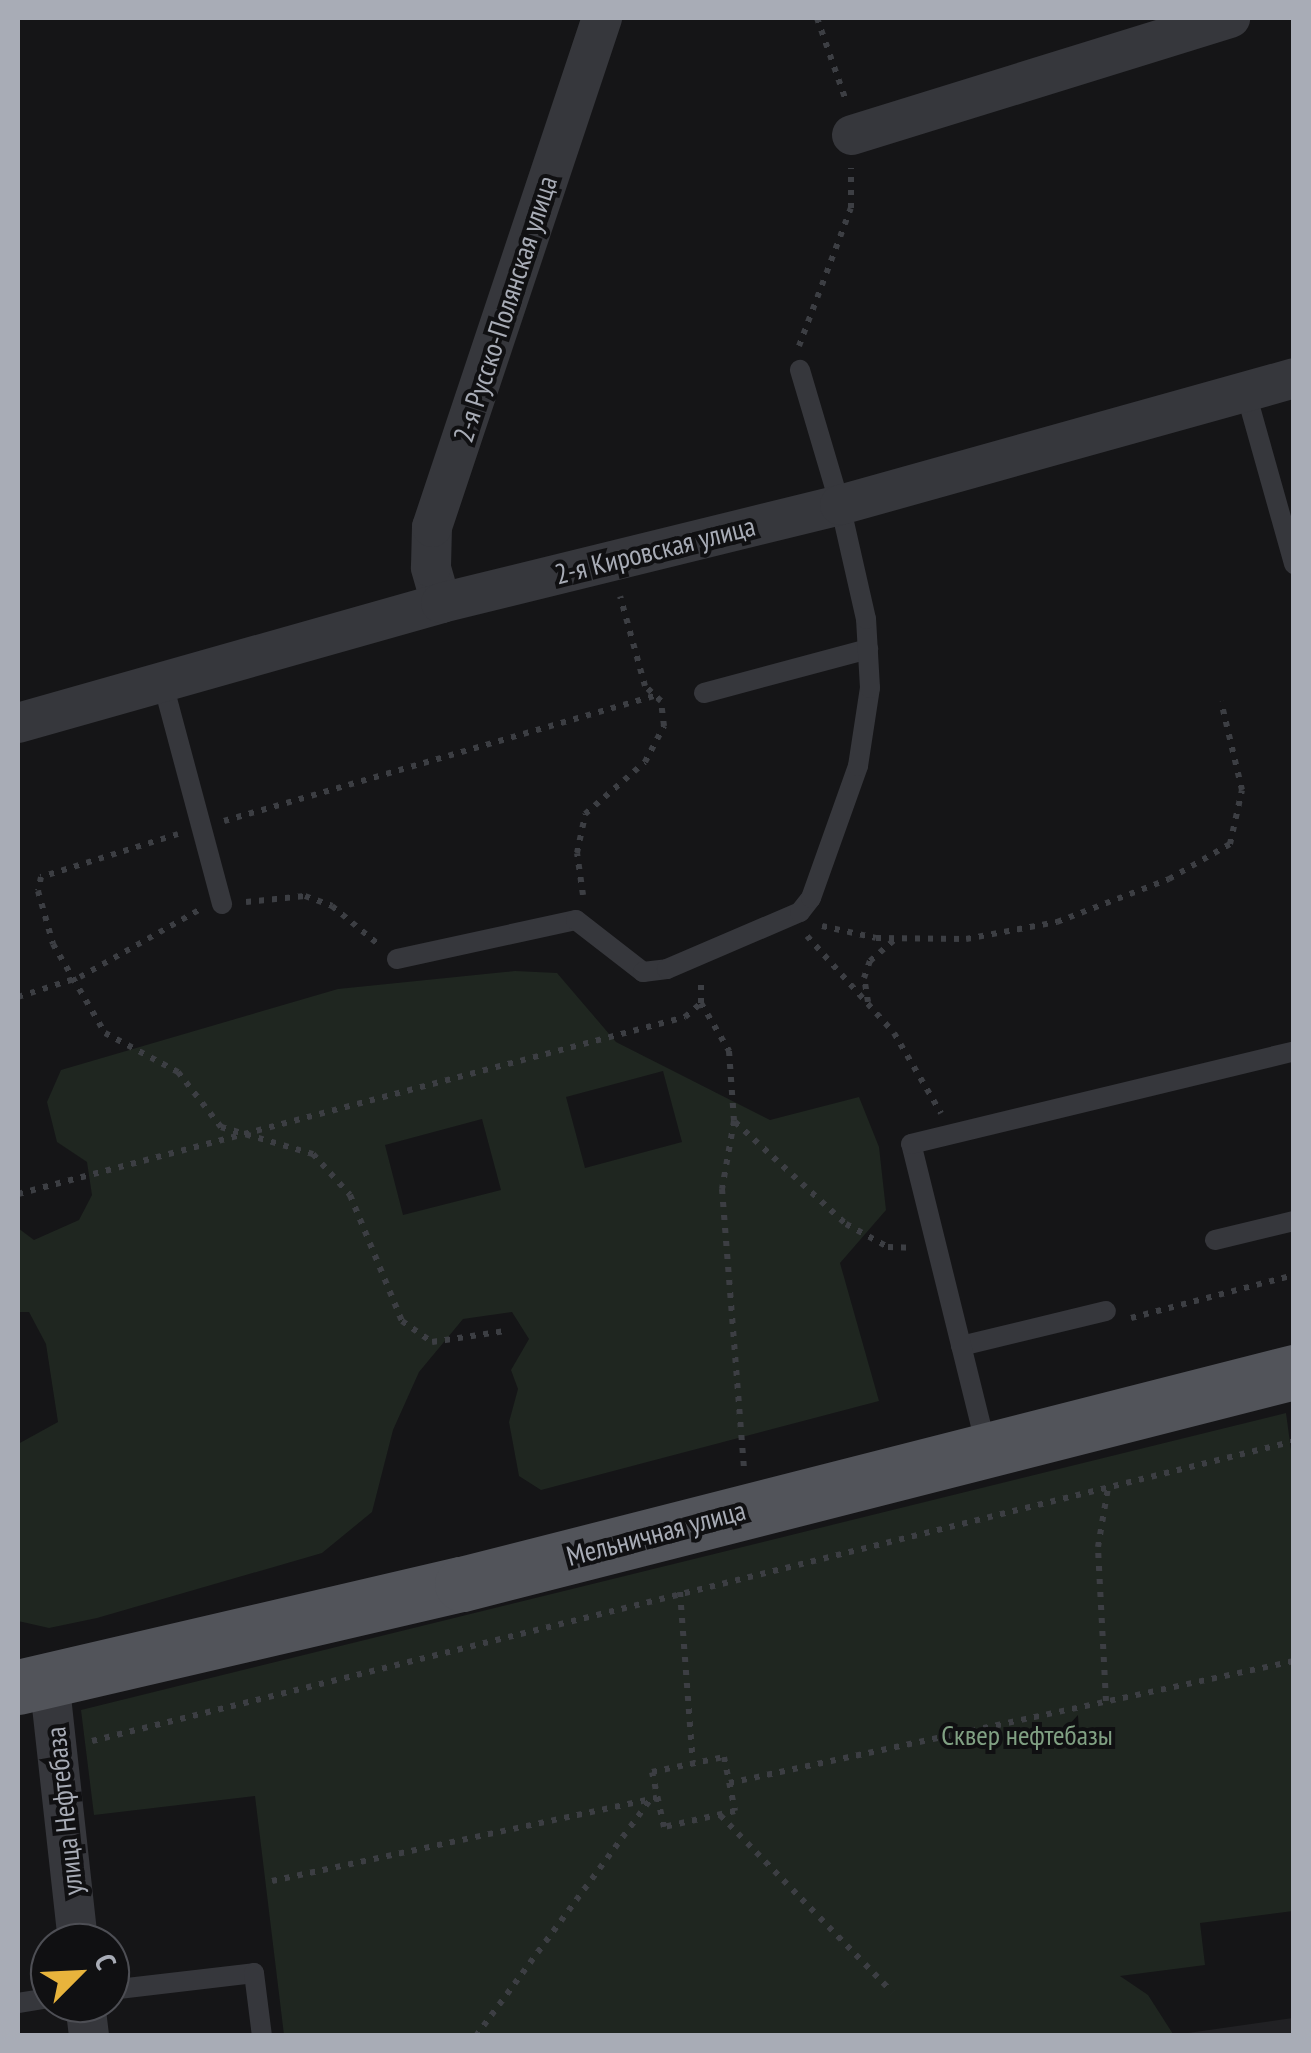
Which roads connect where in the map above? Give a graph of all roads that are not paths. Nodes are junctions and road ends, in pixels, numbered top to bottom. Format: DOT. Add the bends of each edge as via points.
graph roads {
  1 [pos="602,18"];
  2 [pos="1230,18"];
  3 [pos="852,135"];
  4 [pos="800,370"];
  5 [pos="1294,378"];
  6 [pos="1246,392"];
  7 [pos="840,505"];
  8 [pos="1294,564"];
  9 [pos="441,603"];
  10 [pos="868,649"];
  11 [pos="162,680"];
  12 [pos="704,694"];
  13 [pos="18,724"];
  14 [pos="222,904"];
  15 [pos="398,960"];
  16 [pos="1294,1050"];
  17 [pos="1294,1221"];
  18 [pos="1214,1240"];
  19 [pos="1106,1311"];
  20 [pos="961,1346"];
  21 [pos="1294,1372"];
  22 [pos="986,1448"];
  23 [pos="33,1683"];
  24 [pos="76,1923"];
  25 [pos="130,1988"];
  26 [pos="262,2036"];
  1 -- 9 [label="street, 2-я Русско-Полянская улица" via="432,527 431,568"];
  2 -- 3 [label="street"];
  4 -- 7 [label="lane"];
  5 -- 6 [label="street, 2-я Кировская улица"];
  6 -- 7 [label="street, 2-я Кировская улица"];
  6 -- 8 [label="lane"];
  7 -- 9 [label="street, 2-я Кировская улица"];
  7 -- 10 [label="lane"];
  9 -- 11 [label="street, 2-я Кировская улица"];
  10 -- 12 [label="lane"];
  10 -- 15 [label="lane" via="870,688 858,766 811,898 796,913 700,957 643,972 586,925 543,923"];
  11 -- 13 [label="street, 2-я Кировская улица"];
  11 -- 14 [label="lane"];
  16 -- 20 [label="lane" via="911,1144"];
  17 -- 18 [label="lane"];
  19 -- 20 [label="lane"];
  20 -- 22 [label="lane"];
  21 -- 22 [label="main road, Мельничная улица"];
  22 -- 23 [label="main road, Мельничная улица"];
  23 -- 24 [label="street, улица Нефтебаза" via="57,1750"];
  25 -- 26 [label="lane" via="254,1973"];
}
